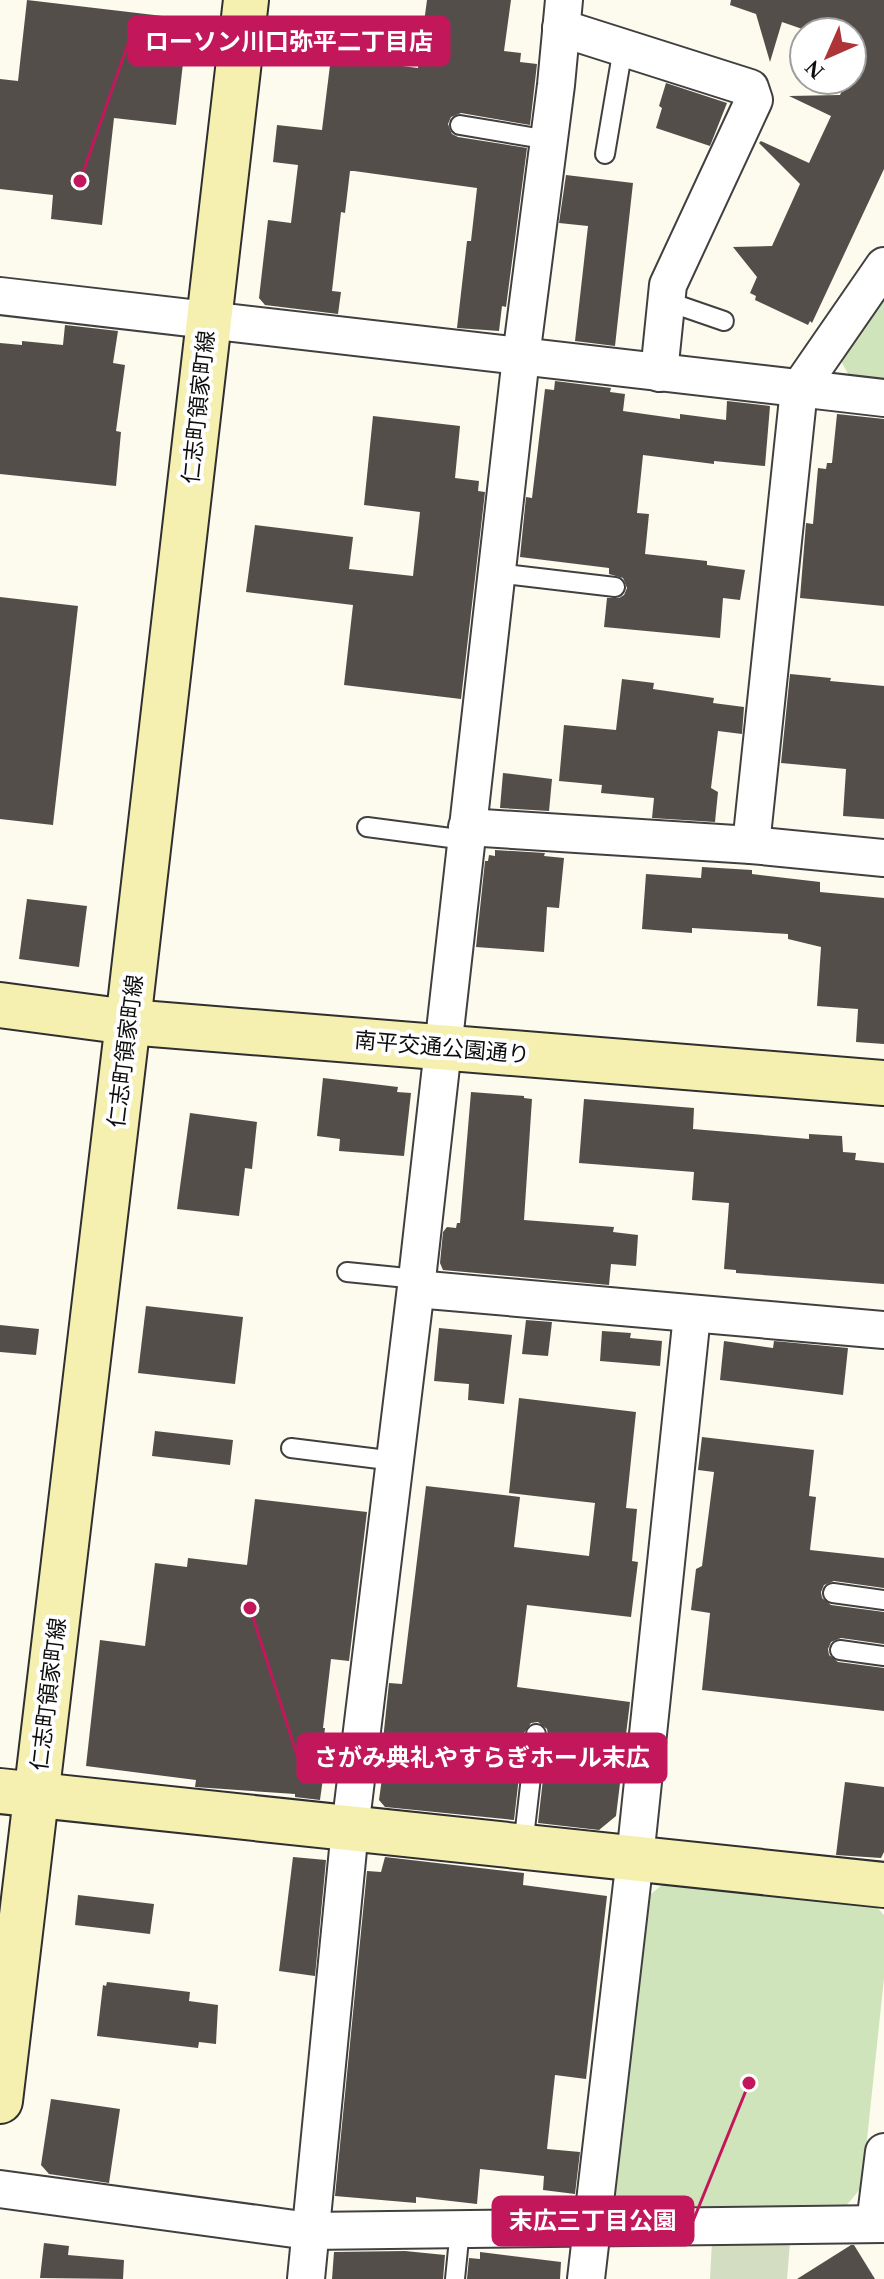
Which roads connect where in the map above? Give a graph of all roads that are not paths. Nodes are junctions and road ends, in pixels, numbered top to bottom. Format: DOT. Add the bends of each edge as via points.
graph roads {
  1 [pos="246,0"];
  2 [pos="562,14"];
  3 [pos="623,48"];
  4 [pos="460,125"];
  5 [pos="549,140"];
  6 [pos="605,154"];
  7 [pos="884,266"];
  8 [pos="0,296"];
  9 [pos="666,301"];
  10 [pos="208,318"];
  11 [pos="724,321"];
  12 [pos="521,357"];
  13 [pos="659,373"];
  14 [pos="799,389"];
  15 [pos="884,398"];
  16 [pos="496,573"];
  17 [pos="615,587"];
  18 [pos="367,827"];
  19 [pos="467,834"];
  20 [pos="751,845"];
  21 [pos="884,858"];
  22 [pos="0,1005"];
  23 [pos="128,1022"];
  24 [pos="444,1047"];
  25 [pos="884,1083"];
  26 [pos="347,1272"];
  27 [pos="417,1284"];
  28 [pos="692,1315"];
  29 [pos="884,1330"];
  30 [pos="291,1448"];
  31 [pos="395,1461"];
  32 [pos="833,1593"];
  33 [pos="884,1600"];
  34 [pos="840,1650"];
  35 [pos="884,1656"];
  36 [pos="536,1734"];
  37 [pos="18,1793"];
  38 [pos="350,1829"];
  39 [pos="523,1847"];
  40 [pos="635,1858"];
  41 [pos="884,1885"];
  42 [pos="0,2101"];
  43 [pos="884,2152"];
  44 [pos="0,2189"];
  45 [pos="880,2224"];
  46 [pos="592,2228"];
  47 [pos="460,2229"];
  48 [pos="309,2231"];
  49 [pos="306,2279"];
  50 [pos="455,2279"];
  51 [pos="586,2279"];
  1 -- 10 [label="street, 仁志町領家町線"];
  2 -- 3 [label="street"];
  2 -- 5 [label="street"];
  3 -- 6 [label="lane"];
  3 -- 9 [label="street" via="750,88 754,100 668,285"];
  4 -- 5 [label="lane"];
  5 -- 12 [label="street"];
  7 -- 14 [label="street"];
  8 -- 10 [label="street"];
  9 -- 11 [label="lane"];
  9 -- 13 [label="street"];
  10 -- 12 [label="street"];
  10 -- 23 [label="street, 仁志町領家町線"];
  12 -- 13 [label="street"];
  12 -- 16 [label="street"];
  13 -- 14 [label="street"];
  14 -- 15 [label="street"];
  14 -- 20 [label="street"];
  16 -- 17 [label="lane"];
  16 -- 19 [label="street"];
  18 -- 19 [label="lane"];
  19 -- 20 [label="street"];
  19 -- 24 [label="street"];
  20 -- 21 [label="street"];
  22 -- 23 [label="street, 南平交通公園通り"];
  23 -- 24 [label="street, 南平交通公園通り"];
  23 -- 37 [label="street, 仁志町領家町線"];
  24 -- 25 [label="street, 南平交通公園通り"];
  24 -- 27 [label="street"];
  26 -- 27 [label="lane"];
  27 -- 28 [label="street"];
  27 -- 31 [label="street"];
  28 -- 29 [label="street"];
  28 -- 40 [label="street"];
  30 -- 31 [label="lane"];
  31 -- 38 [label="street"];
  32 -- 33 [label="lane"];
  34 -- 35 [label="lane"];
  36 -- 39 [label="lane"];
  37 -- 38 [label="street"];
  37 -- 42 [label="street, 仁志町領家町線"];
  38 -- 39 [label="street"];
  38 -- 48 [label="street"];
  39 -- 40 [label="street"];
  40 -- 41 [label="street"];
  40 -- 46 [label="street"];
  43 -- 45 [label="street"];
  44 -- 48 [label="street"];
  45 -- 46 [label="street"];
  46 -- 47 [label="street"];
  46 -- 51 [label="street"];
  47 -- 48 [label="street"];
  47 -- 50 [label="lane"];
  48 -- 49 [label="street"];
}
